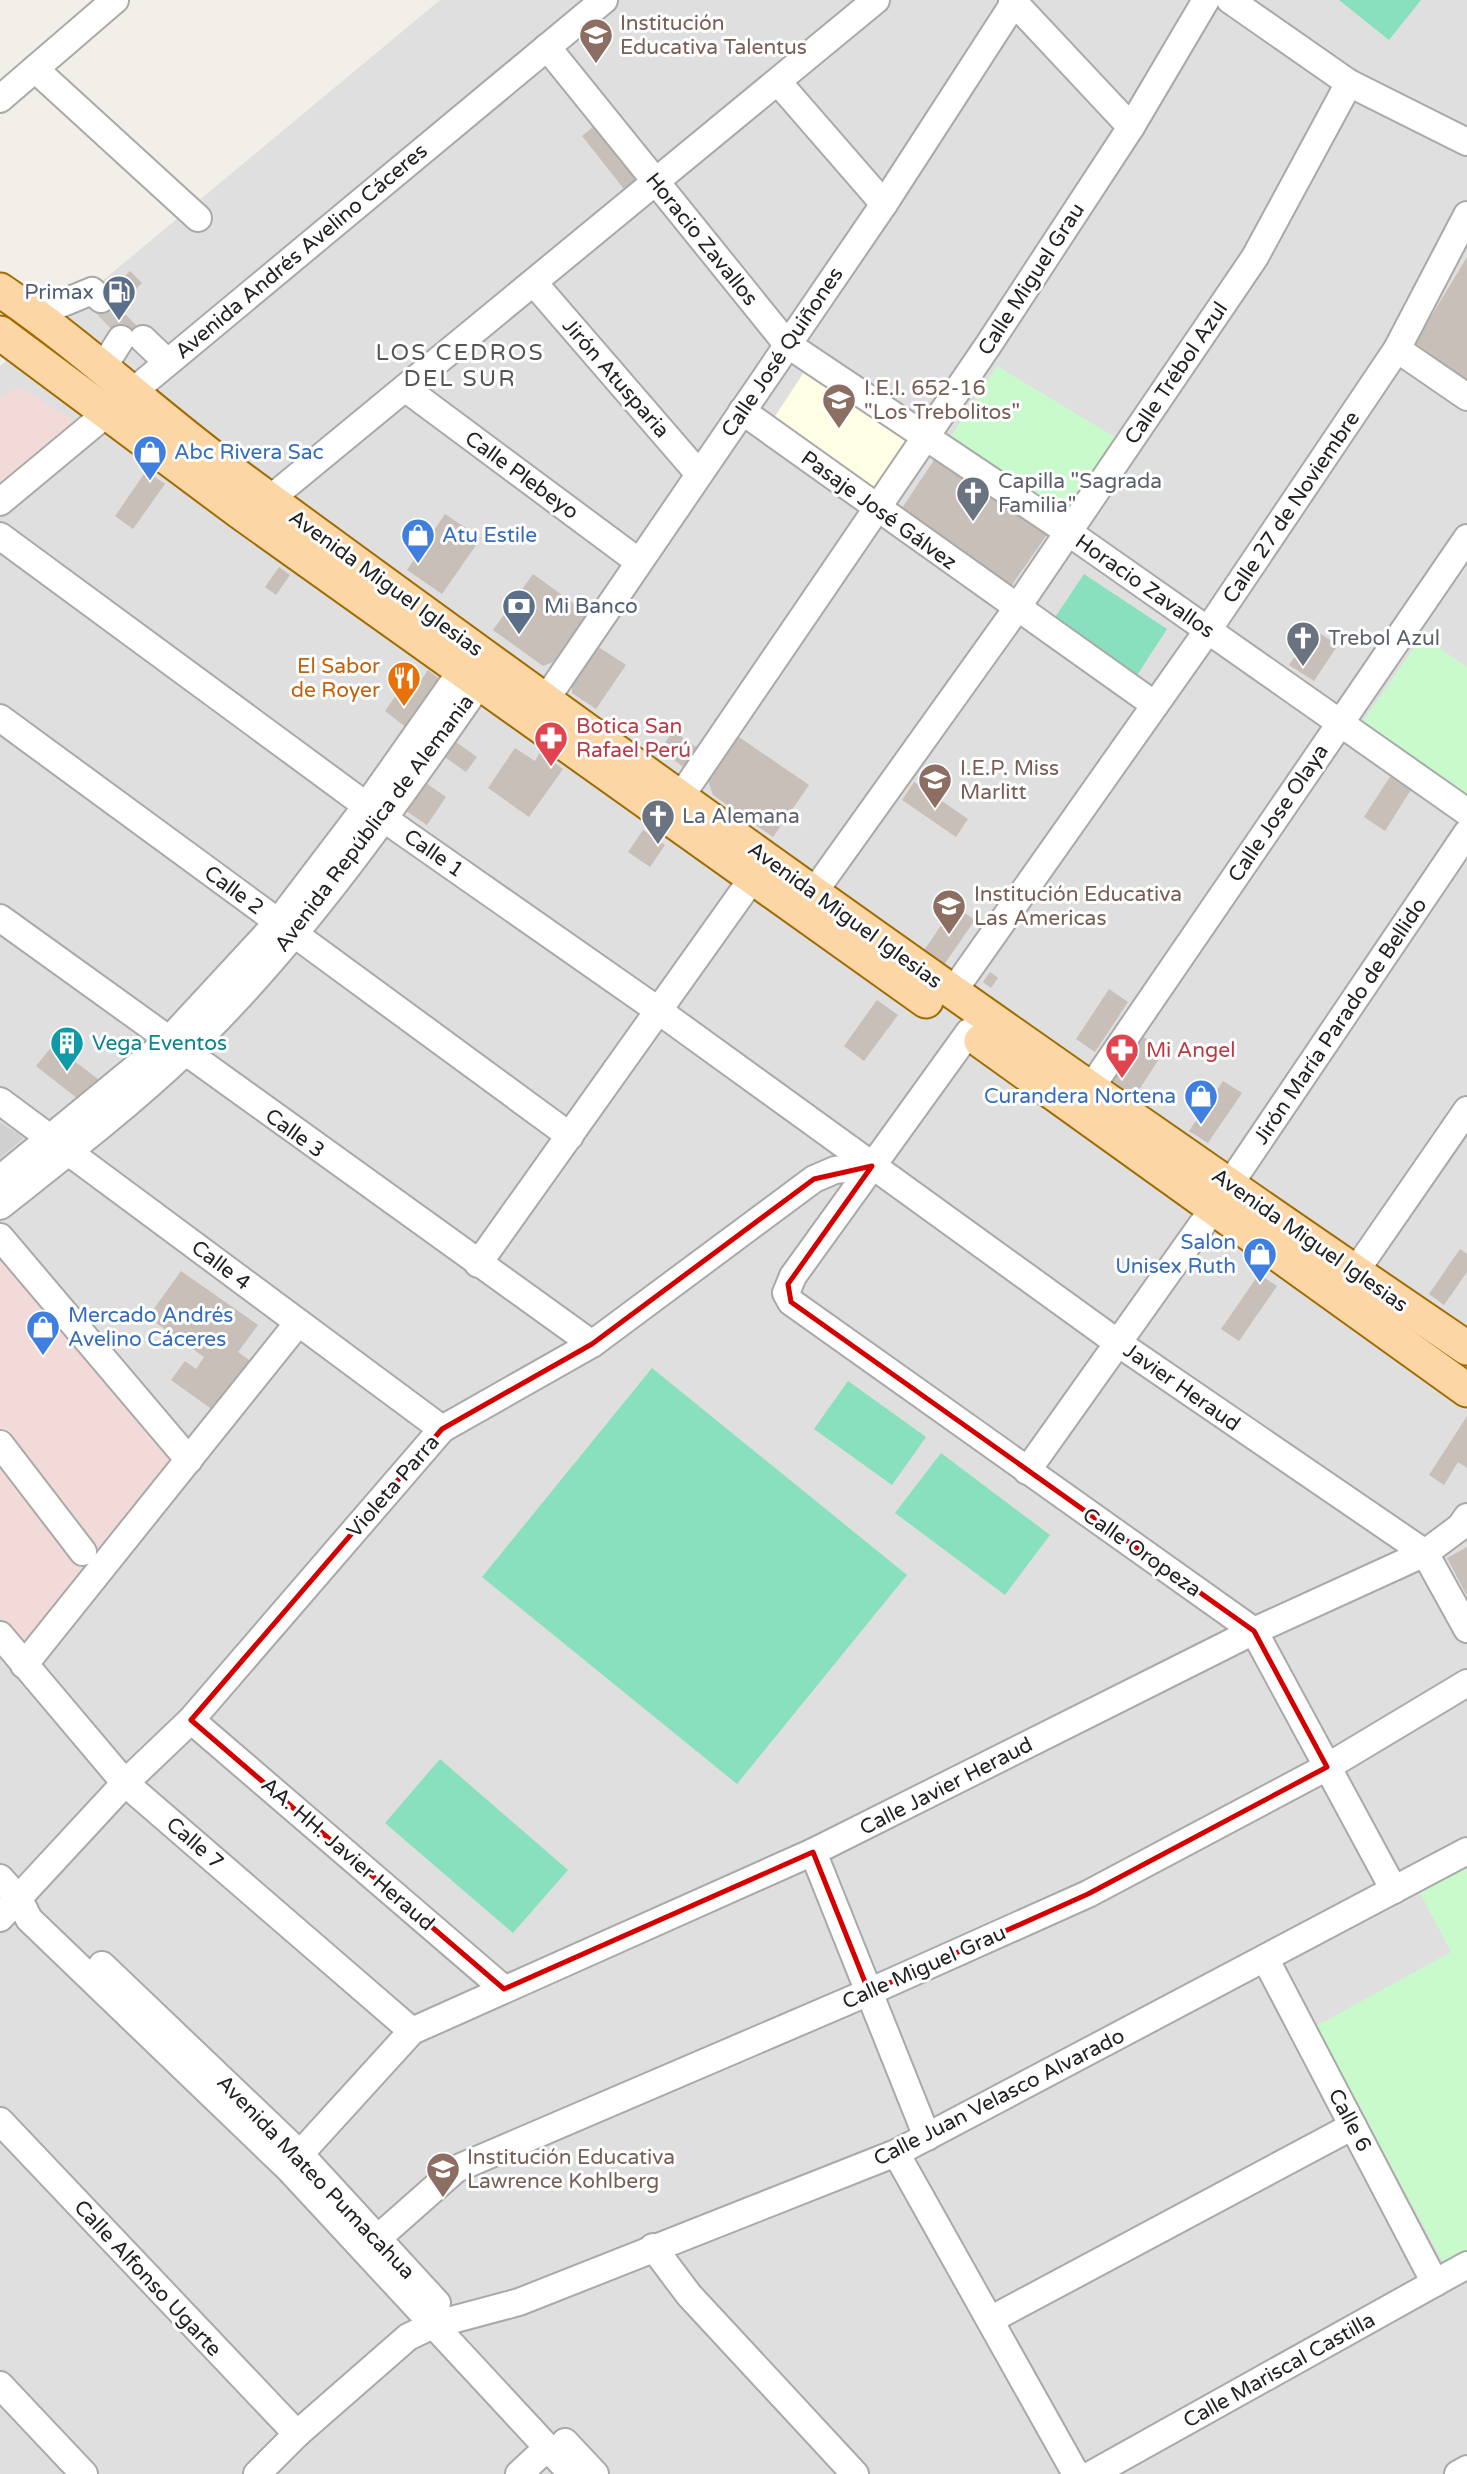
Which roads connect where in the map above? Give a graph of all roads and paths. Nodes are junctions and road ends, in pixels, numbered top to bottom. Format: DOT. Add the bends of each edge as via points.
graph roads {
  1 [pos="115,0"];
  2 [pos="604,0"];
  3 [pos="876,0"];
  4 [pos="1206,0"];
  5 [pos="1230,0"];
  6 [pos="1013,1"];
  7 [pos="547,47"];
  8 [pos="35,69"];
  9 [pos="778,82"];
  10 [pos="1349,83"];
  11 [pos="0,99"];
  12 [pos="1131,127"];
  13 [pos="1467,142"];
  14 [pos="656,183"];
  15 [pos="884,204"];
  16 [pos="1467,215"];
  17 [pos="198,218"];
  18 [pos="534,283"];
  19 [pos="0,290"];
  20 [pos="101,299"];
  21 [pos="36,314"];
  22 [pos="7,338"];
  23 [pos="787,344"];
  24 [pos="1397,349"];
  25 [pos="167,362"];
  26 [pos="102,369"];
  27 [pos="405,388"];
  28 [pos="1467,397"];
  29 [pos="119,403"];
  30 [pos="742,411"];
  31 [pos="927,436"];
  32 [pos="699,474"];
  33 [pos="270,499"];
  34 [pos="0,502"];
  35 [pos="878,509"];
  36 [pos="1068,532"];
  37 [pos="0,536"];
  38 [pos="1467,538"];
  39 [pos="639,562"];
  40 [pos="1016,609"];
  41 [pos="1208,630"];
  42 [pos="479,665"];
  43 [pos="546,699"];
  44 [pos="1155,705"];
  45 [pos="0,718"];
  46 [pos="1338,723"];
  47 [pos="681,796"];
  48 [pos="375,812"];
  49 [pos="1467,812"];
  50 [pos="1467,833"];
  51 [pos="752,879"];
  52 [pos="814,892"];
  53 [pos="0,918"];
  54 [pos="286,928"];
  55 [pos="952,993"];
  56 [pos="659,1011"];
  57 [pos="970,1032"];
  58 [pos="176,1047"];
  59 [pos="1090,1089"];
  60 [pos="0,1101"];
  61 [pos="1467,1110"];
  62 [pos="570,1136"];
  63 [pos="61,1144"];
  64 [pos="872,1166"];
  65 [pos="0,1180"];
  66 [pos="1221,1197"];
  67 [pos="0,1206"];
  68 [pos="0,1237"];
  69 [pos="478,1264"];
  70 [pos="1355,1272"];
  71 [pos="298,1322"];
  72 [pos="1118,1343"];
  73 [pos="592,1344"];
  74 [pos="1467,1348"];
  75 [pos="1467,1390"];
  76 [pos="442,1429"];
  77 [pos="0,1444"];
  78 [pos="189,1460"];
  79 [pos="1027,1471"];
  80 [pos="1467,1517"];
  81 [pos="83,1552"];
  82 [pos="1425,1553"];
  83 [pos="1467,1629"];
  84 [pos="1254,1631"];
  85 [pos="0,1635"];
  86 [pos="24,1665"];
  87 [pos="1467,1683"];
  88 [pos="191,1720"];
  89 [pos="1327,1767"];
  90 [pos="125,1783"];
  91 [pos="1467,1851"];
  92 [pos="813,1852"];
  93 [pos="0,1878"];
  94 [pos="1394,1890"];
  95 [pos="19,1899"];
  96 [pos="0,1918"];
  97 [pos="1265,1958"];
  98 [pos="504,1989"];
  99 [pos="869,1992"];
  100 [pos="412,2031"];
  101 [pos="0,2121"];
  102 [pos="1353,2126"];
  103 [pos="927,2137"];
  104 [pos="896,2153"];
  105 [pos="300,2154"];
  106 [pos="378,2238"];
  107 [pos="653,2247"];
  108 [pos="1467,2265"];
  109 [pos="1434,2283"];
  110 [pos="990,2320"];
  111 [pos="443,2323"];
  112 [pos="1,2389"];
  113 [pos="297,2434"];
  114 [pos="535,2460"];
  115 [pos="1467,2469"];
  116 [pos="84,2474"];
  117 [pos="257,2474"];
  118 [pos="572,2474"];
  119 [pos="595,2474"];
  120 [pos="855,2474"];
  121 [pos="1076,2474"];
  122 [pos="1091,2474"];
  123 [pos="1458,2474"];
  1 -- 8 [label="street"];
  2 -- 7 [label="street, Avenida Andrés Avelino Cáceres"];
  3 -- 9 [label="street"];
  4 -- 12 [label="street, Calle Miguel Grau"];
  5 -- 10 [label="street"];
  6 -- 12 [label="street"];
  6 -- 15 [label="street, Calle José Quiñones"];
  7 -- 14 [label="street, Horacio Zavallos"];
  7 -- 25 [label="street, Avenida Andrés Avelino Cáceres"];
  8 -- 11 [label="street"];
  8 -- 17 [label="street"];
  9 -- 14 [label="street"];
  9 -- 15 [label="street"];
  10 -- 13 [label="street"];
  10 -- 36 [label="street, Calle Trébol Azul" via="1255,257"];
  12 -- 31 [label="street, Calle Miguel Grau"];
  14 -- 18 [label="street"];
  14 -- 23 [label="street, Horacio Zavallos"];
  15 -- 23 [label="street, Calle José Quiñones"];
  16 -- 24 [label="street, Calle 27 de Noviembre"];
  18 -- 27 [label="street"];
  18 -- 32 [label="street, Jirón Atusparia"];
  19 -- 21 [label="main road, Avenida Miguel Iglesias"];
  20 -- 21 [label="street" via="92,291"];
  21 -- 22 [label="main road"];
  21 -- 26 [label="main road, Avenida Miguel Iglesias"];
  22 -- 29 [label="main road, Avenida Miguel Iglesias"];
  23 -- 30 [label="street, Calle José Quiñones"];
  23 -- 31 [label="street, Horacio Zavallos"];
  24 -- 28 [label="street"];
  24 -- 41 [label="street, Calle 27 de Noviembre"];
  25 -- 26 [label="street" via="132,339"];
  25 -- 29 [label="street, Avenida Andrés Avelino Cáceres"];
  26 -- 29 [label="main road, Avenida Miguel Iglesias"];
  27 -- 33 [label="street"];
  27 -- 39 [label="street, Calle Plebeyo"];
  29 -- 33 [label="main road, Avenida Miguel Iglesias"];
  29 -- 34 [label="street, Avenida Andrés Avelino Cáceres"];
  29 -- 42 [label="main road, Avenida Miguel Iglesias" via="240,512"];
  30 -- 32 [label="street, Calle José Quiñones"];
  30 -- 35 [label="street, Pasaje José Gálvez"];
  31 -- 35 [label="street, Calle Miguel Grau"];
  31 -- 36 [label="street, Horacio Zavallos"];
  32 -- 39 [label="street, Calle José Quiñones"];
  33 -- 42 [label="main road, Avenida Miguel Iglesias"];
  35 -- 40 [label="street, Pasaje José Gálvez"];
  35 -- 47 [label="street, Calle Miguel Grau"];
  36 -- 40 [label="street, Calle Trébol Azul"];
  36 -- 41 [label="street, Horacio Zavallos"];
  37 -- 48 [label="street, Calle 1"];
  38 -- 46 [label="street, Calle Jose Olaya"];
  39 -- 43 [label="street, Calle José Quiñones"];
  40 -- 44 [label="street, Pasaje José Gálvez"];
  40 -- 52 [label="street, Calle Trébol Azul"];
  41 -- 44 [label="street, Calle 27 de Noviembre"];
  41 -- 46 [label="street, Horacio Zavallos"];
  42 -- 43 [label="main road, Avenida Miguel Iglesias"];
  42 -- 48 [label="street, Avenida República de Alemania"];
  42 -- 51 [label="main road, Avenida Miguel Iglesias"];
  43 -- 47 [label="main road, Avenida Miguel Iglesias"];
  44 -- 55 [label="street, Calle 27 de Noviembre"];
  45 -- 54 [label="street, Calle 2"];
  46 -- 49 [label="street, Horacio Zavallos"];
  46 -- 59 [label="street, Calle Jose Olaya"];
  47 -- 52 [label="main road, Avenida Miguel Iglesias"];
  48 -- 54 [label="street, Avenida República de Alemania"];
  48 -- 56 [label="street, Calle 1"];
  50 -- 66 [label="street, Jirón María Parado de Bellido"];
  51 -- 56 [label="street"];
  51 -- 57 [label="main road, Avenida Miguel Iglesias"];
  52 -- 55 [label="main road, Avenida Miguel Iglesias"];
  53 -- 58 [label="street, Calle 3"];
  54 -- 58 [label="street, Avenida República de Alemania"];
  54 -- 62 [label="street, Calle 2"];
  55 -- 59 [label="main road, Avenida Miguel Iglesias"];
  56 -- 62 [label="street"];
  56 -- 64 [label="street, Calle 1"];
  57 -- 64 [label="street"];
  57 -- 66 [label="main road, Avenida Miguel Iglesias"];
  58 -- 63 [label="street, Avenida República de Alemania"];
  58 -- 69 [label="street, Calle 3"];
  59 -- 66 [label="main road, Avenida Miguel Iglesias"];
  60 -- 63 [label="street, Calle 4"];
  61 -- 70 [label="street"];
  62 -- 69 [label="street"];
  63 -- 65 [label="street, Avenida República de Alemania"];
  63 -- 67 [label="street, Avenida República de Alemania"];
  63 -- 71 [label="street, Calle 4"];
  64 -- 72 [label="street, Javier Heraud"];
  64 -- 73 [label="street, Violeta Parra" via="835,1170 814,1179"];
  64 -- 79 [label="street, Calle Oropeza" via="786,1293 791,1302"];
  66 -- 70 [label="main road, Avenida Miguel Iglesias"];
  66 -- 72 [label="street, Jirón María Parado de Bellido"];
  66 -- 75 [label="main road, Avenida Miguel Iglesias"];
  68 -- 78 [label="street"];
  69 -- 73 [label="street, Calle 3"];
  70 -- 74 [label="main road, Avenida Miguel Iglesias"];
  71 -- 76 [label="street, Calle 4"];
  71 -- 78 [label="street"];
  72 -- 79 [label="street, Jirón María Parado de Bellido"];
  72 -- 82 [label="street, Javier Heraud"];
  73 -- 76 [label="street, Violeta Parra"];
  76 -- 88 [label="street, Violeta Parra"];
  77 -- 81 [label="street"];
  78 -- 86 [label="street"];
  79 -- 84 [label="street, Calle Oropeza"];
  80 -- 82 [label="street, Calle Javier Heraud"];
  82 -- 83 [label="street, Javier Heraud"];
  82 -- 84 [label="street, Calle Javier Heraud"];
  84 -- 89 [label="street, Calle Oropeza"];
  84 -- 92 [label="street, Calle Javier Heraud"];
  85 -- 86 [label="street, Calle 7"];
  86 -- 90 [label="street, Calle 7"];
  87 -- 89 [label="street, Calle Miguel Grau"];
  88 -- 90 [label="street, Violeta Parra"];
  88 -- 98 [label="street, AA. HH. Javier Heraud"];
  89 -- 94 [label="street, Calle Oropeza"];
  89 -- 99 [label="street, Calle Miguel Grau" via="1087,1894"];
  90 -- 95 [label="street, Violeta Parra"];
  90 -- 100 [label="street, Calle 7"];
  91 -- 94 [label="street, Calle Juan Velasco Alvarado"];
  92 -- 98 [label="street, Calle Javier Heraud"];
  92 -- 99 [label="street"];
  93 -- 95 [label="street, Avenida Mateo Pumacahua"];
  94 -- 97 [label="street, Calle Juan Velasco Alvarado"];
  95 -- 96 [label="street, Violeta Parra"];
  95 -- 105 [label="street, Avenida Mateo Pumacahua" via="38,1909 134,1994"];
  95 -- 111 [label="street, Avenida Mateo Pumacahua" via="29,1919"];
  97 -- 102 [label="street, Calle 6"];
  97 -- 103 [label="street, Calle Juan Velasco Alvarado"];
  98 -- 100 [label="street, Calle Javier Heraud"];
  99 -- 103 [label="street"];
  99 -- 106 [label="street, Calle Miguel Grau" via="456,2169"];
  100 -- 105 [label="street"];
  101 -- 113 [label="street, Calle Alfonso Ugarte"];
  102 -- 109 [label="street, Calle 6"];
  102 -- 110 [label="street"];
  103 -- 104 [label="street, Calle Juan Velasco Alvarado"];
  104 -- 107 [label="street, Calle Juan Velasco Alvarado"];
  104 -- 110 [label="street"];
  105 -- 106 [label="street, Avenida Mateo Pumacahua"];
  106 -- 111 [label="street, Avenida Mateo Pumacahua"];
  107 -- 111 [label="street, Calle Juan Velasco Alvarado" via="519,2302"];
  107 -- 120 [label="street" via="689,2295"];
  108 -- 109 [label="street, Calle Mariscal Castilla"];
  109 -- 122 [label="street, Calle Mariscal Castilla"];
  110 -- 121 [label="street"];
  111 -- 113 [label="street" via="408,2337"];
  111 -- 114 [label="street, Avenida Mateo Pumacahua"];
  111 -- 119 [label="street, Avenida Mateo Pumacahua"];
  112 -- 116 [label="street"];
  113 -- 117 [label="street"];
  114 -- 118 [label="street, Avenida Mateo Pumacahua"];
  115 -- 123 [label="street"];
}
